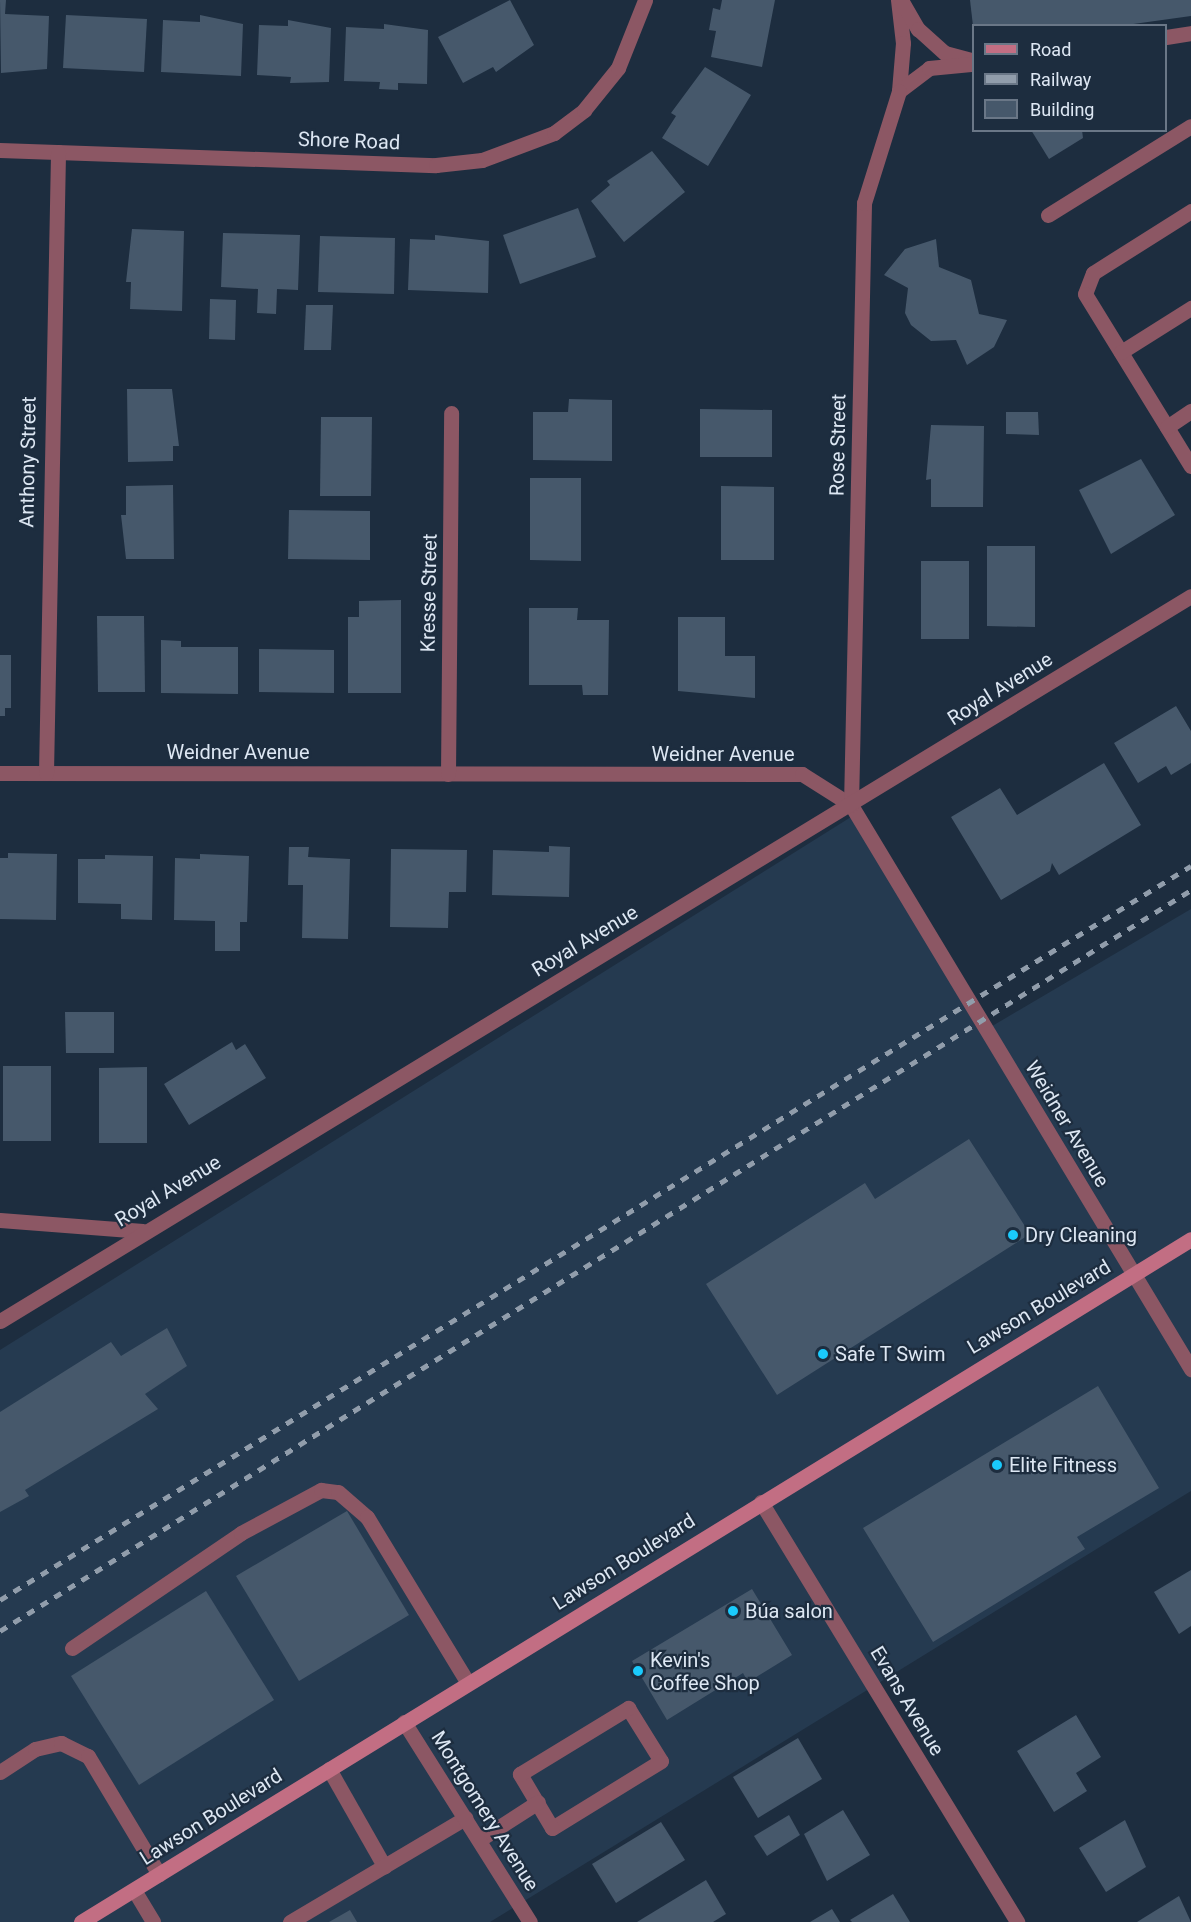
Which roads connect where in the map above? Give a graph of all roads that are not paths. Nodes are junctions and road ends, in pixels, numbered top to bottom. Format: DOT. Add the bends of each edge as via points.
graph roads {
  1 [pos="645,0"];
  2 [pos="900,0"];
  3 [pos="1191,33"];
  4 [pos="1167,37"];
  5 [pos="972,61"];
  6 [pos="972,62"];
  7 [pos="899,91"];
  8 [pos="1191,126"];
  9 [pos="0,150"];
  10 [pos="58,152"];
  11 [pos="1191,211"];
  12 [pos="1048,215"];
  13 [pos="1191,308"];
  14 [pos="1121,352"];
  15 [pos="1191,411"];
  16 [pos="451,413"];
  17 [pos="1167,427"];
  18 [pos="1191,466"];
  19 [pos="1191,596"];
  20 [pos="0,773"];
  21 [pos="46,773"];
  22 [pos="448,774"];
  23 [pos="851,805"];
  24 [pos="0,1220"];
  25 [pos="143,1231"];
  26 [pos="1191,1239"];
  27 [pos="1134,1275"];
  28 [pos="0,1321"];
  29 [pos="1191,1369"];
  30 [pos="761,1502"];
  31 [pos="72,1648"];
  32 [pos="468,1683"];
  33 [pos="404,1722"];
  34 [pos="328,1769"];
  35 [pos="0,1772"];
  36 [pos="538,1802"];
  37 [pos="465,1818"];
  38 [pos="479,1840"];
  39 [pos="384,1866"];
  40 [pos="159,1874"];
  41 [pos="134,1890"];
  42 [pos="81,1922"];
  43 [pos="153,1922"];
  44 [pos="290,1922"];
  45 [pos="530,1922"];
  46 [pos="1017,1922"];
  1 -- 10 [label="street, Shore Road" via="638,28 618,68 584,110 554,133 482,160 436,165"];
  2 -- 5 [label="street" via="918,29 945,53"];
  2 -- 7 [label="street, Rose Street" via="903,43"];
  3 -- 4 [label="street"];
  6 -- 7 [label="street" via="929,68"];
  7 -- 23 [label="street, Rose Street" via="864,202"];
  8 -- 12 [label="street"];
  9 -- 10 [label="street, Shore Road"];
  10 -- 21 [label="street, Anthony Street"];
  11 -- 14 [label="street" via="1092,273 1085,294"];
  13 -- 14 [label="street"];
  14 -- 17 [label="street"];
  15 -- 17 [label="street"];
  16 -- 22 [label="street, Kresse Street"];
  17 -- 18 [label="street"];
  19 -- 23 [label="street, Royal Avenue"];
  20 -- 21 [label="street, Weidner Avenue"];
  21 -- 22 [label="street, Weidner Avenue"];
  22 -- 23 [label="street, Weidner Avenue" via="802,774"];
  23 -- 25 [label="street, Royal Avenue"];
  23 -- 27 [label="street, Weidner Avenue"];
  24 -- 25 [label="street"];
  25 -- 28 [label="street, Royal Avenue"];
  26 -- 27 [label="main road, Lawson Boulevard"];
  27 -- 29 [label="street, Weidner Avenue"];
  27 -- 30 [label="main road, Lawson Boulevard"];
  30 -- 32 [label="main road, Lawson Boulevard"];
  30 -- 46 [label="street, Evans Avenue"];
  31 -- 32 [label="street" via="241,1533 321,1490 338,1492 367,1517"];
  32 -- 33 [label="main road, Lawson Boulevard"];
  33 -- 34 [label="main road, Lawson Boulevard"];
  33 -- 37 [label="street, Montgomery Avenue"];
  34 -- 39 [label="street"];
  34 -- 40 [label="main road, Lawson Boulevard"];
  35 -- 40 [label="street" via="34,1749 61,1743 88,1756"];
  36 -- 36 [label="street" via="552,1828 662,1761 628,1708 520,1773"];
  36 -- 38 [label="street"];
  37 -- 38 [label="street, Montgomery Avenue"];
  37 -- 39 [label="street"];
  38 -- 45 [label="street, Montgomery Avenue"];
  39 -- 44 [label="street"];
  40 -- 41 [label="main road, Lawson Boulevard"];
  41 -- 42 [label="main road, Lawson Boulevard"];
  41 -- 43 [label="street"];
}
